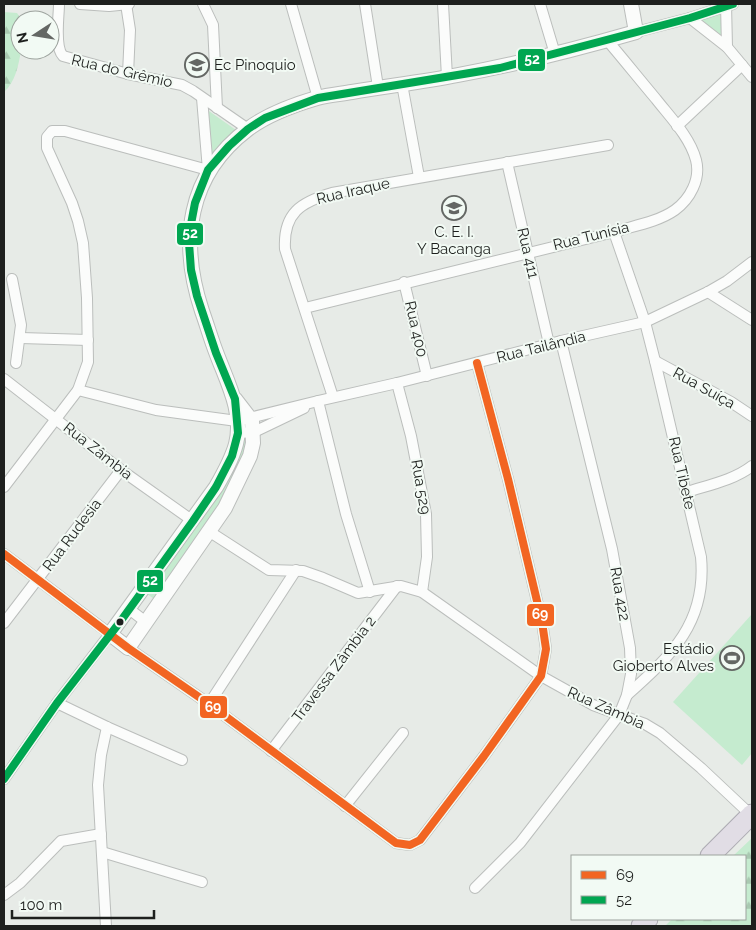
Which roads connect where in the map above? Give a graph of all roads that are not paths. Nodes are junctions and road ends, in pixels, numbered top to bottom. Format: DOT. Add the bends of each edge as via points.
graph roads {
  1 [pos="59,4"];
  2 [pos="80,4"];
  3 [pos="127,4"];
  4 [pos="203,4"];
  5 [pos="291,4"];
  6 [pos="365,4"];
  7 [pos="443,4"];
  8 [pos="540,4"];
  9 [pos="631,4"];
  10 [pos="729,5"];
  11 [pos="690,18"];
  12 [pos="636,32"];
  13 [pos="607,40"];
  14 [pos="727,47"];
  15 [pos="555,54"];
  16 [pos="742,65"];
  17 [pos="128,74"];
  18 [pos="447,77"];
  19 [pos="752,77"];
  20 [pos="402,84"];
  21 [pos="378,87"];
  22 [pos="202,98"];
  23 [pos="318,98"];
  24 [pos="217,108"];
  25 [pos="677,126"];
  26 [pos="248,129"];
  27 [pos="608,145"];
  28 [pos="507,162"];
  29 [pos="208,170"];
  30 [pos="419,177"];
  31 [pos="614,232"];
  32 [pos="527,252"];
  33 [pos="752,262"];
  34 [pos="12,279"];
  35 [pos="404,282"];
  36 [pos="708,292"];
  37 [pos="305,308"];
  38 [pos="752,320"];
  39 [pos="645,322"];
  40 [pos="20,338"];
  41 [pos="88,340"];
  42 [pos="561,341"];
  43 [pos="549,344"];
  44 [pos="656,361"];
  45 [pos="16,363"];
  46 [pos="477,363"];
  47 [pos="427,376"];
  48 [pos="4,379"];
  49 [pos="397,383"];
  50 [pos="78,390"];
  51 [pos="333,397"];
  52 [pos="318,401"];
  53 [pos="752,416"];
  54 [pos="56,418"];
  55 [pos="242,424"];
  56 [pos="254,432"];
  57 [pos="752,466"];
  58 [pos="121,470"];
  59 [pos="4,487"];
  60 [pos="687,492"];
  61 [pos="193,521"];
  62 [pos="210,532"];
  63 [pos="4,554"];
  64 [pos="296,570"];
  65 [pos="38,580"];
  66 [pos="397,586"];
  67 [pos="370,592"];
  68 [pos="422,592"];
  69 [pos="129,609"];
  70 [pos="146,622"];
  71 [pos="4,623"];
  72 [pos="110,634"];
  73 [pos="128,648"];
  74 [pos="541,676"];
  75 [pos="627,695"];
  76 [pos="58,703"];
  77 [pos="209,704"];
  78 [pos="619,716"];
  79 [pos="108,727"];
  80 [pos="403,733"];
  81 [pos="271,751"];
  82 [pos="182,760"];
  83 [pos="4,779"];
  84 [pos="345,806"];
  85 [pos="752,815"];
  86 [pos="101,834"];
  87 [pos="102,852"];
  88 [pos="711,855"];
  89 [pos="202,882"];
  90 [pos="475,888"];
  91 [pos="4,895"];
  92 [pos="106,926"];
  1 -- 17 [label="street, Rua do Grêmio" via="58,50 61,55"];
  2 -- 3 [label="street"];
  3 -- 17 [label="street" via="130,30"];
  4 -- 24 [label="street" via="213,25"];
  5 -- 23 [label="street"];
  6 -- 21 [label="street"];
  7 -- 18 [label="street"];
  8 -- 15 [label="street"];
  9 -- 12 [label="street"];
  10 -- 11 [label="street"];
  10 -- 14 [label="street"];
  11 -- 12 [label="street"];
  11 -- 14 [label="street"];
  12 -- 13 [label="street"];
  13 -- 15 [label="street"];
  13 -- 25 [label="street, Rua Tunísia"];
  14 -- 16 [label="street"];
  15 -- 18 [label="street"];
  16 -- 19 [label="street"];
  16 -- 25 [label="street"];
  17 -- 22 [label="street, Rua do Grêmio" via="182,85"];
  18 -- 20 [label="street"];
  20 -- 21 [label="street"];
  20 -- 30 [label="street"];
  21 -- 23 [label="street"];
  22 -- 24 [label="street, Rua do Grêmio"];
  22 -- 29 [label="street"];
  23 -- 26 [label="street" via="265,118"];
  24 -- 26 [label="street, Rua do Grêmio"];
  25 -- 31 [label="street, Rua Tunísia" via="696,161 692,191 668,214"];
  26 -- 29 [label="street"];
  27 -- 28 [label="street, Rua Iraque"];
  28 -- 30 [label="street, Rua Iraque"];
  28 -- 32 [label="street, Rua 411"];
  29 -- 41 [label="street" via="65,130 49,134 47,148 72,203 83,243"];
  29 -- 55 [label="street" via="191,224 191,270 213,345"];
  30 -- 37 [label="street, Rua Iraque" via="332,192 305,203 296,211 286,227 285,249"];
  31 -- 32 [label="street, Rua Tunísia"];
  31 -- 39 [label="street, Rua Tibete"];
  32 -- 35 [label="street, Rua Tunísia"];
  32 -- 43 [label="street, Rua 411"];
  33 -- 36 [label="street, Rua Tailândia"];
  34 -- 40 [label="street" via="20,315"];
  35 -- 37 [label="street, Rua Tunísia"];
  35 -- 47 [label="street, Rua 400"];
  36 -- 38 [label="street"];
  36 -- 39 [label="street, Rua Tailândia"];
  37 -- 51 [label="street, Rua Iraque"];
  39 -- 42 [label="street, Rua Tailândia"];
  39 -- 44 [label="street, Rua Tibete"];
  40 -- 41 [label="street"];
  40 -- 45 [label="street"];
  41 -- 50 [label="street" via="88,362"];
  42 -- 43 [label="street, Rua Tailândia"];
  42 -- 75 [label="street, Rua 422" via="615,567 630,648 631,674"];
  43 -- 46 [label="street, Rua Tailândia"];
  44 -- 53 [label="street, Rua Suíça"];
  44 -- 60 [label="street, Rua Tibete"];
  46 -- 47 [label="street, Rua Tailândia"];
  46 -- 74 [label="street" via="542,622 546,649"];
  47 -- 49 [label="street, Rua Tailândia"];
  48 -- 54 [label="street, Rua Zâmbia"];
  49 -- 51 [label="street, Rua Tailândia"];
  49 -- 68 [label="street, Rua 529" via="426,514 428,558"];
  50 -- 54 [label="street"];
  50 -- 55 [label="street" via="156,410"];
  51 -- 52 [label="street, Rua Tailândia"];
  52 -- 55 [label="street, Rua Tailândia"];
  52 -- 56 [label="street, Rua Tailândia"];
  52 -- 67 [label="street" via="346,514"];
  54 -- 58 [label="street, Rua Zâmbia"];
  54 -- 59 [label="street"];
  55 -- 56 [label="street"];
  55 -- 61 [label="street" via="227,468"];
  56 -- 62 [label="street" via="250,456"];
  57 -- 60 [label="street" via="731,478"];
  58 -- 61 [label="street, Rua Zâmbia"];
  58 -- 65 [label="street, Rua Rudesia"];
  60 -- 75 [label="street, Rua Tibete" via="703,577 697,607 675,647"];
  61 -- 69 [label="street"];
  62 -- 64 [label="street, Rua Zâmbia" via="269,570"];
  62 -- 70 [label="street"];
  63 -- 65 [label="street"];
  64 -- 67 [label="street, Rua Zâmbia" via="350,591"];
  64 -- 77 [label="street"];
  65 -- 71 [label="street, Rua Rudesia"];
  65 -- 72 [label="street"];
  66 -- 67 [label="street, Rua Zâmbia"];
  66 -- 68 [label="street, Rua Zâmbia"];
  66 -- 81 [label="street, Travessa Zâmbia 2"];
  68 -- 74 [label="street, Rua Zâmbia"];
  69 -- 70 [label="street"];
  69 -- 72 [label="street"];
  70 -- 73 [label="street"];
  72 -- 73 [label="street"];
  72 -- 76 [label="street"];
  73 -- 77 [label="street"];
  74 -- 78 [label="street, Rua Zâmbia"];
  74 -- 84 [label="street" via="420,840 410,845 396,843"];
  75 -- 78 [label="street, Rua 422"];
  76 -- 79 [label="street"];
  76 -- 83 [label="street"];
  77 -- 81 [label="street"];
  78 -- 85 [label="street, Rua Zâmbia" via="645,724 660,733"];
  78 -- 90 [label="street, Rua 422" via="525,837"];
  79 -- 82 [label="street"];
  79 -- 86 [label="street" via="98,776"];
  80 -- 84 [label="street"];
  81 -- 84 [label="street"];
  85 -- 88 [label="highway"];
  86 -- 87 [label="street"];
  86 -- 91 [label="street" via="61,841"];
  87 -- 89 [label="street"];
  87 -- 92 [label="street"];
}
